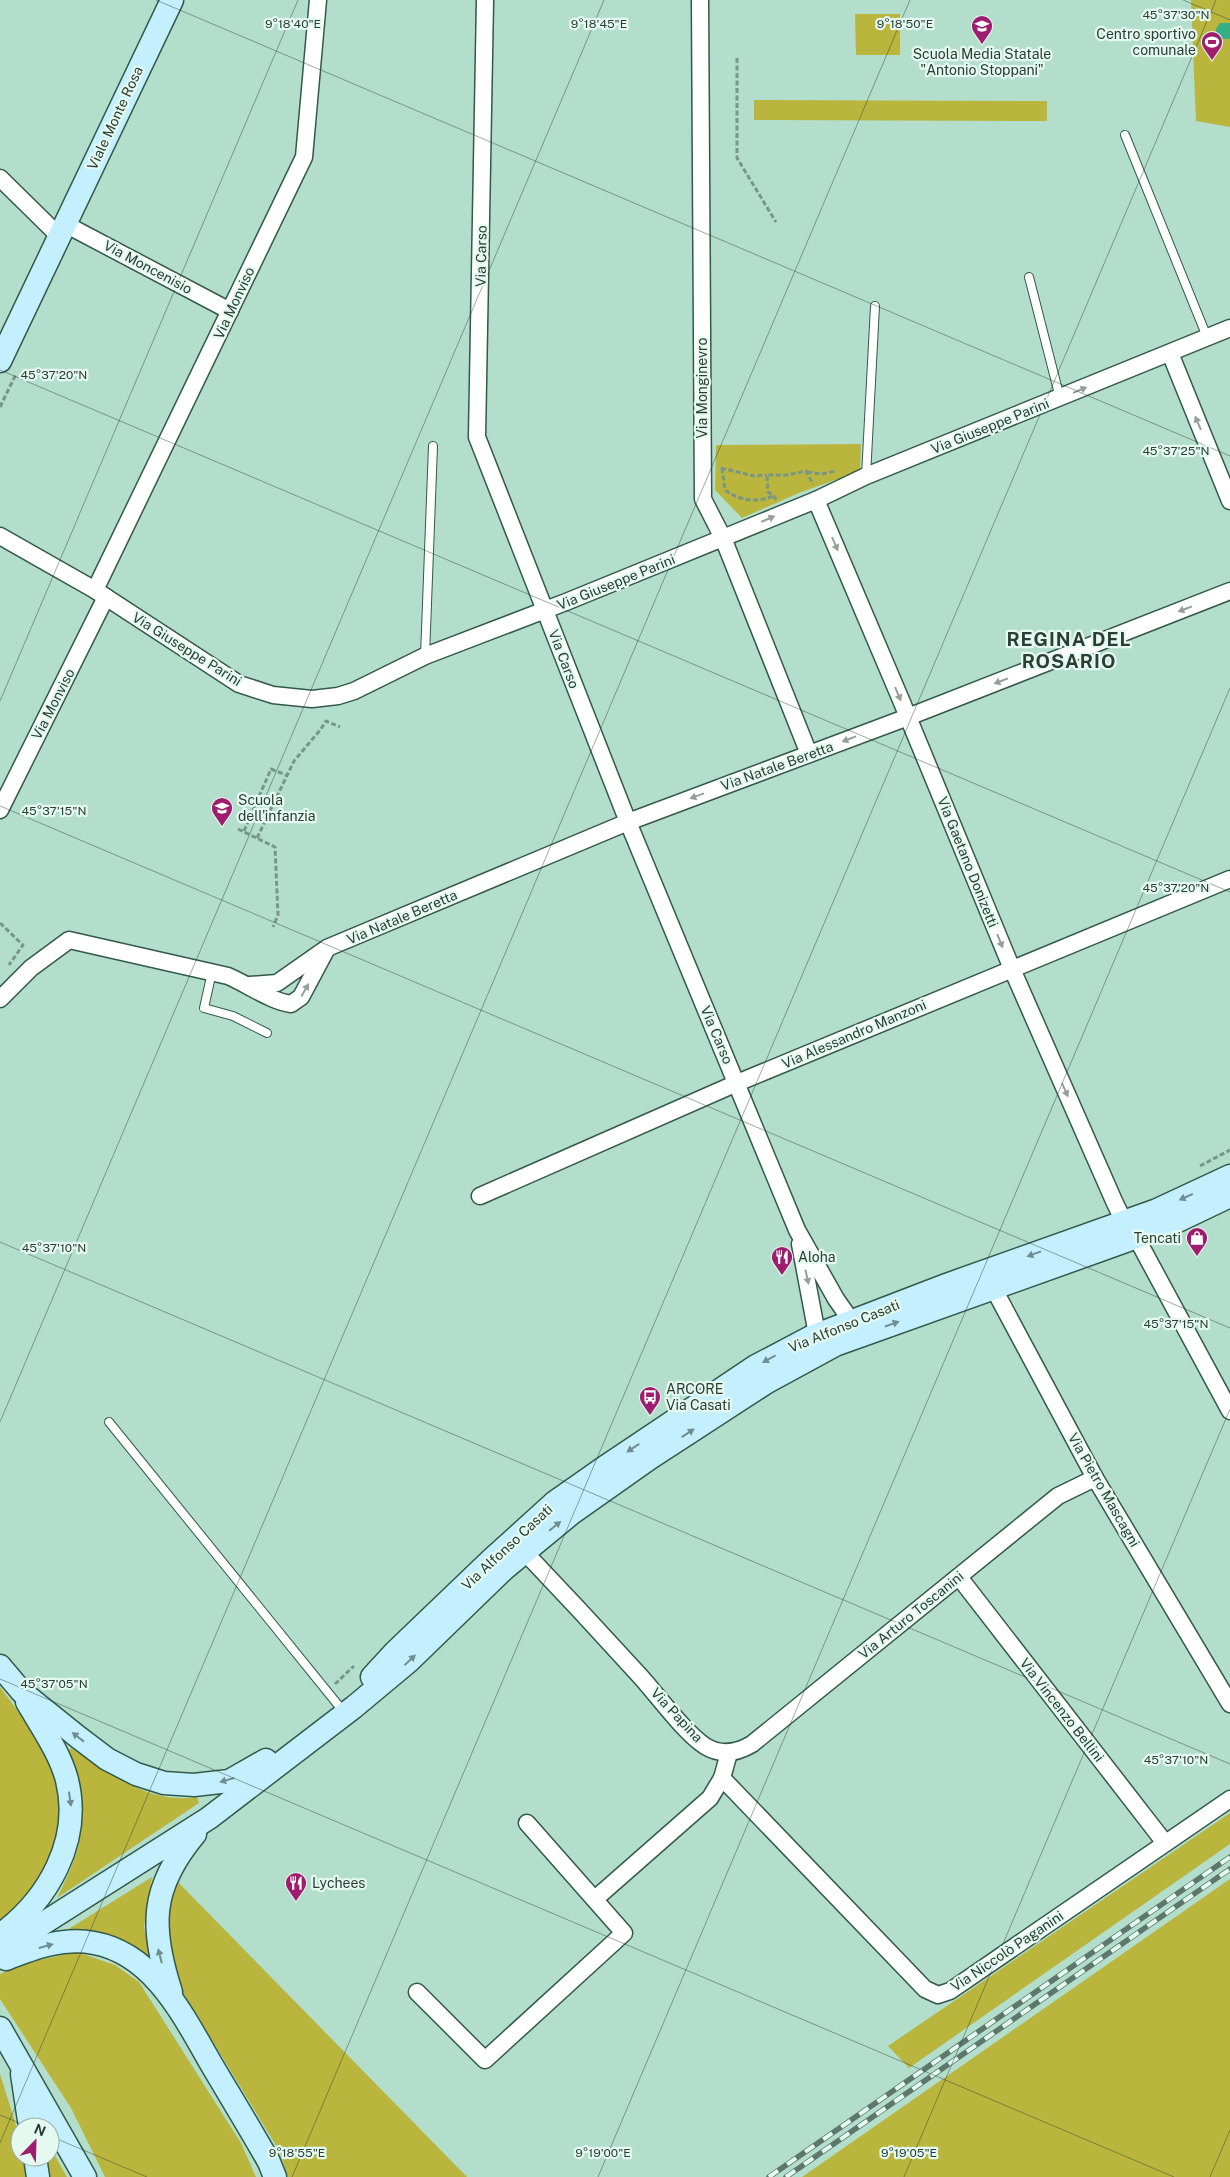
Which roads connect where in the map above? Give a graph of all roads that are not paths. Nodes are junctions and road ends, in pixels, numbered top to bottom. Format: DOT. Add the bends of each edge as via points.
graph roads {
  1 [pos="172,0"];
  2 [pos="318,0"];
  3 [pos="485,0"];
  4 [pos="700,0"];
  5 [pos="1125,135"];
  6 [pos="0,178"];
  7 [pos="62,230"];
  8 [pos="1029,277"];
  9 [pos="875,306"];
  10 [pos="230,311"];
  11 [pos="1230,328"];
  12 [pos="1207,337"];
  13 [pos="1170,353"];
  14 [pos="0,361"];
  15 [pos="1060,398"];
  16 [pos="433,446"];
  17 [pos="866,476"];
  18 [pos="815,493"];
  19 [pos="1230,500"];
  20 [pos="0,530"];
  21 [pos="0,536"];
  22 [pos="723,538"];
  23 [pos="17,545"];
  24 [pos="1230,591"];
  25 [pos="101,594"];
  26 [pos="545,611"];
  27 [pos="425,656"];
  28 [pos="908,717"];
  29 [pos="809,754"];
  30 [pos="0,810"];
  31 [pos="628,822"];
  32 [pos="1230,879"];
  33 [pos="327,948"];
  34 [pos="1012,969"];
  35 [pos="212,972"];
  36 [pos="250,985"];
  37 [pos="0,999"];
  38 [pos="267,1033"];
  39 [pos="737,1083"];
  40 [pos="1230,1176"];
  41 [pos="480,1196"];
  42 [pos="1230,1196"];
  43 [pos="797,1230"];
  44 [pos="1130,1230"];
  45 [pos="989,1280"];
  46 [pos="856,1328"];
  47 [pos="818,1344"];
  48 [pos="1230,1410"];
  49 [pos="109,1422"];
  50 [pos="1095,1478"];
  51 [pos="519,1546"];
  52 [pos="959,1577"];
  53 [pos="0,1666"];
  54 [pos="22,1692"];
  55 [pos="1230,1704"];
  56 [pos="337,1718"];
  57 [pos="729,1753"];
  58 [pos="722,1778"];
  59 [pos="1230,1799"];
  60 [pos="210,1818"];
  61 [pos="527,1822"];
  62 [pos="1165,1843"];
  63 [pos="595,1899"];
  64 [pos="28,1933"];
  65 [pos="0,1935"];
  66 [pos="0,1946"];
  67 [pos="0,1956"];
  68 [pos="0,1962"];
  69 [pos="417,1992"];
  70 [pos="175,2003"];
  71 [pos="0,2028"];
  72 [pos="20,2061"];
  73 [pos="28,2117"];
  74 [pos="271,2172"];
  75 [pos="85,2177"];
  1 -- 7 [label="main road, Viale Monte Rosa"];
  2 -- 10 [label="street, Via Monviso" via="304,157"];
  3 -- 26 [label="street, Via Carso" via="477,437"];
  4 -- 22 [label="street, Via Monginevro" via="702,499"];
  5 -- 12 [label="lane"];
  6 -- 7 [label="street"];
  7 -- 10 [label="street, Via Moncenisio"];
  7 -- 14 [label="main road, Viale Monte Rosa"];
  8 -- 15 [label="lane"];
  9 -- 17 [label="lane"];
  10 -- 25 [label="street, Via Monviso"];
  11 -- 12 [label="street, Via Giuseppe Parini"];
  12 -- 13 [label="street, Via Giuseppe Parini"];
  15 -- 13 [label="street, Via Giuseppe Parini, one-way"];
  19 -- 13 [label="street, one-way"];
  15 -- 17 [label="street, Via Giuseppe Parini"];
  16 -- 27 [label="lane"];
  17 -- 18 [label="street, Via Giuseppe Parini"];
  22 -- 18 [label="street, Via Giuseppe Parini, one-way"];
  18 -- 28 [label="street, Via Gaetano Donizetti, one-way"];
  20 -- 23 [label="street, Via Giuseppe Parini"];
  21 -- 23 [label="street, Via Giuseppe Parini"];
  22 -- 26 [label="street, Via Giuseppe Parini"];
  22 -- 29 [label="street, Via Monginevro"];
  23 -- 25 [label="street, Via Giuseppe Parini"];
  24 -- 28 [label="street, Via Natale Beretta, one-way"];
  25 -- 27 [label="street, Via Giuseppe Parini" via="239,684 273,695 312,699 338,696"];
  25 -- 30 [label="street, Via Monviso"];
  26 -- 27 [label="street, Via Giuseppe Parini"];
  26 -- 31 [label="street, Via Carso"];
  28 -- 29 [label="street, Via Natale Beretta, one-way"];
  28 -- 34 [label="street, Via Gaetano Donizetti, one-way"];
  29 -- 31 [label="street, Via Natale Beretta, one-way"];
  31 -- 33 [label="street, Via Natale Beretta"];
  31 -- 39 [label="street, Via Carso"];
  32 -- 34 [label="street, Via Alessandro Manzoni"];
  33 -- 36 [label="street, Via Natale Beretta" via="277,983"];
  36 -- 33 [label="street, Via Natale Beretta, one-way" via="278,1002 291,1004 301,997"];
  34 -- 39 [label="street, Via Alessandro Manzoni"];
  34 -- 44 [label="street, Via Gaetano Donizetti, one-way"];
  35 -- 36 [label="street, Via Natale Beretta"];
  35 -- 37 [label="street, Via Natale Beretta" via="68,940 31,968"];
  35 -- 38 [label="lane" via="204,1008 233,1016"];
  39 -- 41 [label="street, Via Alessandro Manzoni"];
  39 -- 43 [label="street, Via Carso"];
  40 -- 44 [label="main road, Via Alfonso Casati, one-way" via="1157,1210"];
  42 -- 44 [label="main road, Via Alfonso Casati" via="1165,1227"];
  43 -- 46 [label="street, Via Carso"];
  43 -- 47 [label="street, Via Carso, one-way"];
  44 -- 45 [label="main road, Via Alfonso Casati"];
  44 -- 48 [label="street, Via Gaetano Donizetti"];
  45 -- 46 [label="main road, Via Alfonso Casati"];
  45 -- 50 [label="street, Via Pietro Mascagni"];
  46 -- 47 [label="main road, Via Alfonso Casati"];
  47 -- 51 [label="main road, Via Alfonso Casati" via="796,1344 756,1366 605,1467 555,1502"];
  49 -- 56 [label="lane"];
  50 -- 52 [label="street, Via Arturo Toscanini" via="1058,1496"];
  50 -- 55 [label="street, Via Pietro Mascagni"];
  51 -- 56 [label="main road, Via Alfonso Casati" via="408,1662"];
  51 -- 57 [label="street, Via Papina" via="688,1729 706,1746"];
  52 -- 57 [label="street, Via Arturo Toscanini" via="752,1744"];
  52 -- 62 [label="street, Via Vincenzo Bellini"];
  53 -- 54 [label="main road"];
  56 -- 54 [label="main road, one-way" via="229,1781 194,1785 164,1783 136,1774 107,1759"];
  54 -- 65 [label="main road, one-way" via="67,1779 71,1806 68,1841 55,1873 35,1903"];
  56 -- 60 [label="main road, Via Alfonso Casati"];
  57 -- 58 [label="street"];
  58 -- 62 [label="street, Via Niccolò Paganini" via="925,1989 938,1995 950,1991"];
  58 -- 63 [label="street" via="710,1798"];
  59 -- 62 [label="street, Via Niccolò Paganini"];
  60 -- 64 [label="main road, Via Alfonso Casati"];
  70 -- 60 [label="main road, one-way" via="158,1950 159,1901 172,1866"];
  61 -- 63 [label="street"];
  63 -- 69 [label="street" via="624,1933 485,2060"];
  64 -- 66 [label="main road"];
  64 -- 67 [label="main road"];
  68 -- 70 [label="main road, one-way" via="47,1945 72,1941 94,1943 118,1951 140,1965"];
  70 -- 74 [label="main road"];
  71 -- 72 [label="main road"];
  72 -- 73 [label="main road"];
  72 -- 75 [label="main road"];
}
